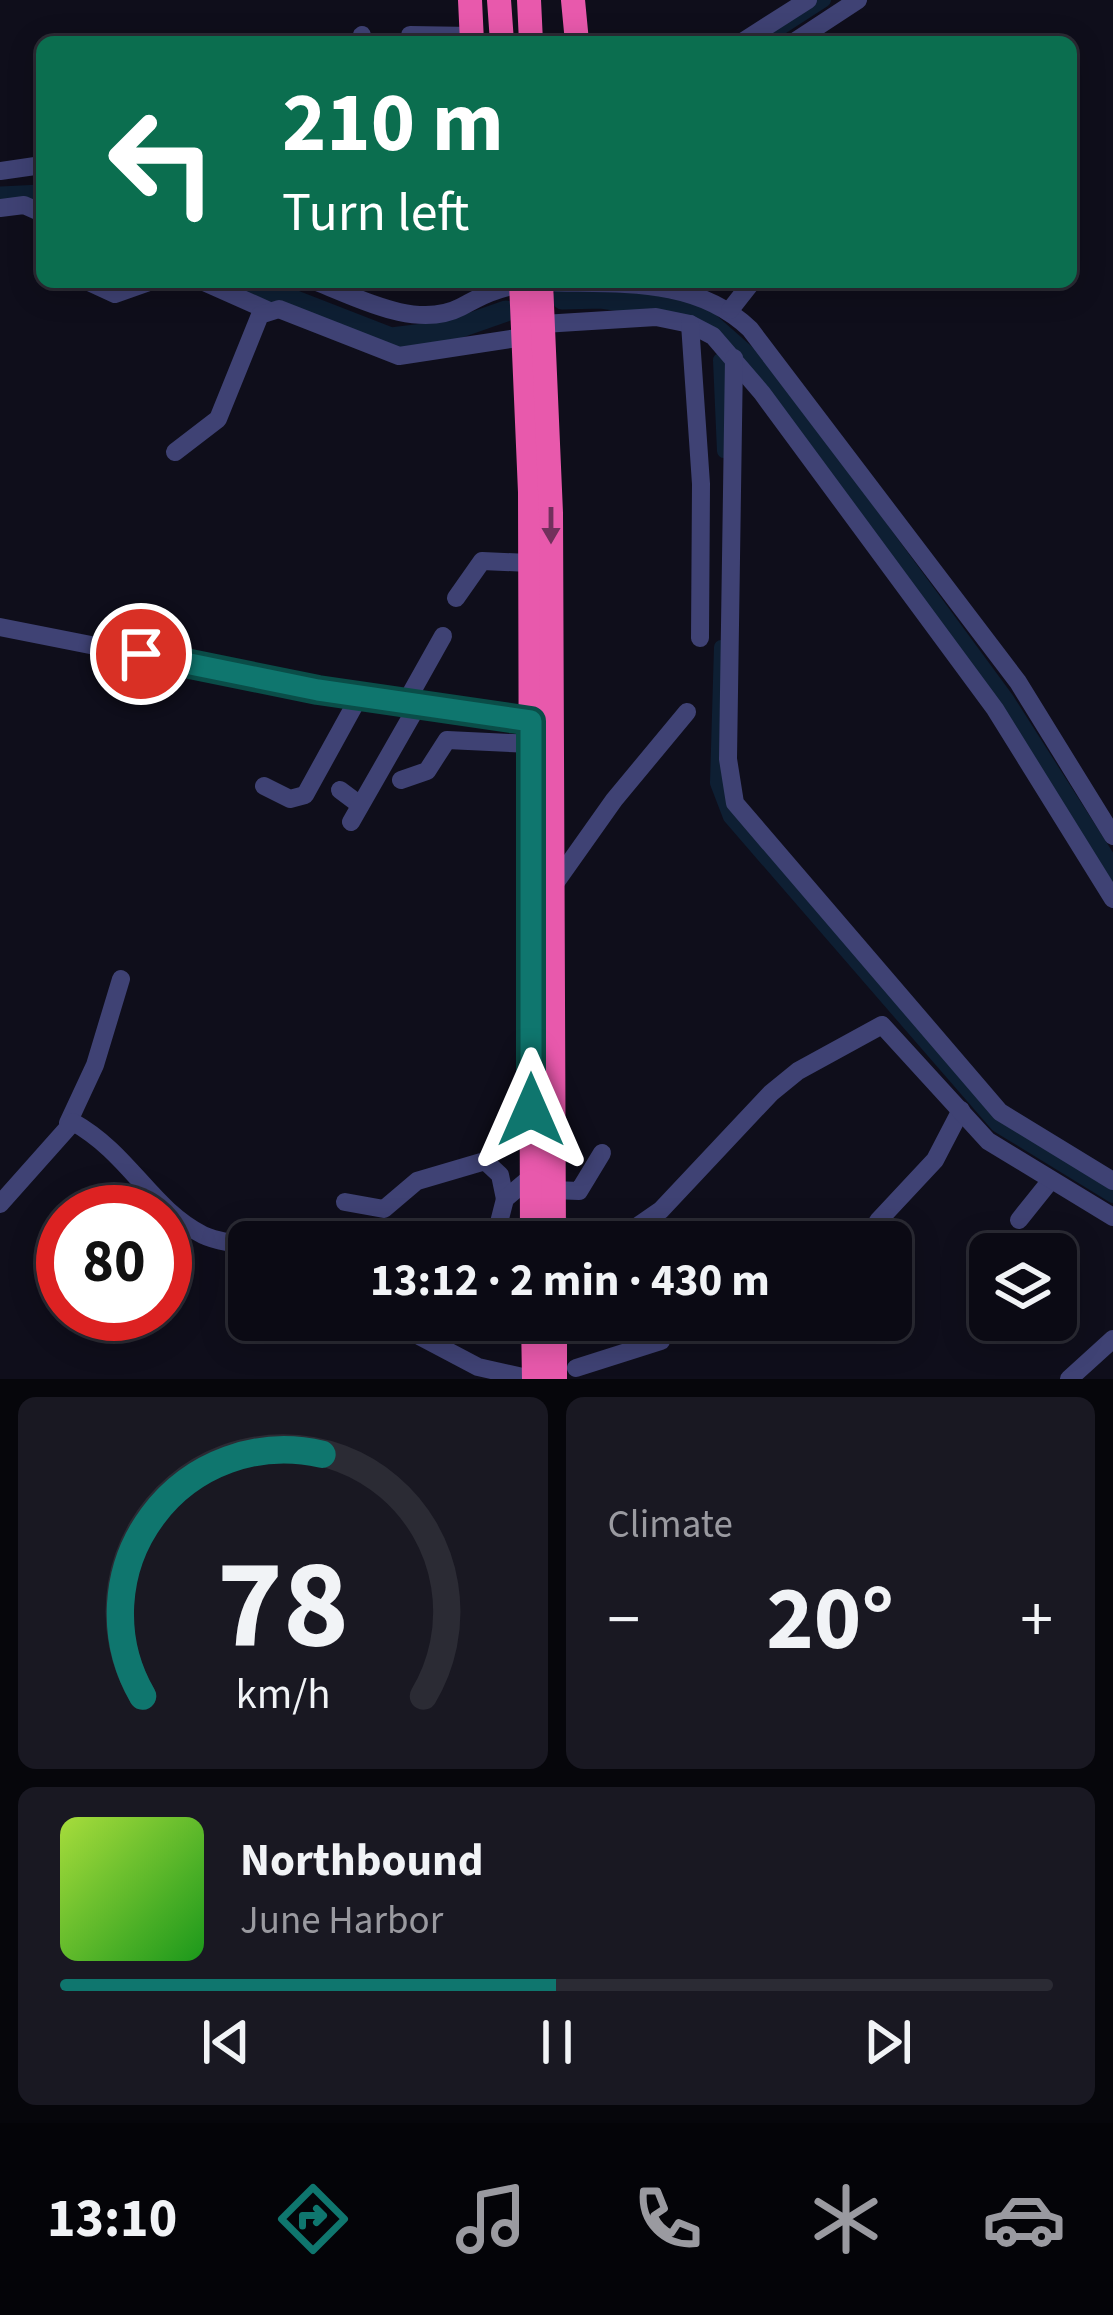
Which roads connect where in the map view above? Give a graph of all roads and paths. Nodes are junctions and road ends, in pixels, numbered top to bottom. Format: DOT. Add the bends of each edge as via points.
graph roads {
  1 [pos="470,0"];
  2 [pos="499,0"];
  3 [pos="573,0"];
  4 [pos="808,0"];
  5 [pos="858,0"];
  6 [pos="410,35"];
  7 [pos="426,36"];
  8 [pos="472,36"];
  9 [pos="502,36"];
  10 [pos="576,36"];
  11 [pos="751,36"];
  12 [pos="803,36"];
  13 [pos="36,166"];
  14 [pos="0,171"];
  15 [pos="0,208"];
  16 [pos="36,210"];
  17 [pos="102,288"];
  18 [pos="132,288"];
  19 [pos="218,288"];
  20 [pos="333,288"];
  21 [pos="499,288"];
  22 [pos="531,288"];
  23 [pos="694,288"];
  24 [pos="723,288"];
  25 [pos="746,288"];
  26 [pos="725,307"];
  27 [pos="267,310"];
  28 [pos="690,324"];
  29 [pos="534,331"];
  30 [pos="734,358"];
  31 [pos="176,452"];
  32 [pos="529,563"];
  33 [pos="457,598"];
  34 [pos="0,627"];
  35 [pos="443,636"];
  36 [pos="700,638"];
  37 [pos="358,697"];
  38 [pos="412,703"];
  39 [pos="687,712"];
  40 [pos="537,729"];
  41 [pos="400,780"];
  42 [pos="264,785"];
  43 [pos="340,790"];
  44 [pos="1113,836"];
  45 [pos="551,889"];
  46 [pos="1113,899"];
  47 [pos="121,979"];
  48 [pos="961,1110"];
  49 [pos="68,1124"];
  50 [pos="602,1153"];
  51 [pos="1113,1154"];
  52 [pos="530,1177"];
  53 [pos="1051,1180"];
  54 [pos="1093,1182"];
  55 [pos="553,1190"];
  56 [pos="505,1199"];
  57 [pos="345,1202"];
  58 [pos="0,1204"];
  59 [pos="1113,1217"];
  60 [pos="1019,1220"];
  61 [pos="499,1221"];
  62 [pos="531,1221"];
  63 [pos="554,1221"];
  64 [pos="645,1221"];
  65 [pos="878,1221"];
  66 [pos="228,1242"];
  67 [pos="1113,1339"];
  68 [pos="429,1341"];
  69 [pos="539,1341"];
  70 [pos="552,1341"];
  71 [pos="661,1341"];
  72 [pos="550,1375"];
  73 [pos="594,1379"];
  74 [pos="1069,1379"];
  1 -- 8 [label="highway"];
  2 -- 9 [label="highway"];
  3 -- 10 [label="highway"];
  4 -- 11 [label="street"];
  5 -- 12 [label="street"];
  6 -- 7 [label="street"];
  13 -- 14 [label="street"];
  15 -- 16 [label="street"];
  17 -- 18 [label="street"];
  19 -- 27 [label="street"];
  20 -- 21 [label="street" via="417,312 460,307"];
  22 -- 29 [label="highway"];
  23 -- 26 [label="street"];
  24 -- 26 [label="street"];
  25 -- 26 [label="street"];
  26 -- 44 [label="street" via="799,389 1018,682"];
  27 -- 29 [label="street" via="399,356"];
  27 -- 31 [label="street" via="218,419"];
  28 -- 29 [label="street" via="622,315"];
  28 -- 30 [label="street"];
  28 -- 36 [label="street"];
  29 -- 32 [label="highway"];
  29 -- 40 [label="highway, one-way" via="551,513"];
  30 -- 46 [label="street" via="995,709"];
  30 -- 54 [label="street" via="728,759 735,803 1000,1112"];
  32 -- 33 [label="street" via="482,561"];
  32 -- 40 [label="highway"];
  34 -- 37 [label="street"];
  35 -- 38 [label="street"];
  37 -- 38 [label="street"];
  37 -- 42 [label="street" via="305,795 290,799"];
  38 -- 40 [label="street"];
  38 -- 43 [label="street" via="356,814"];
  39 -- 45 [label="street"];
  40 -- 41 [label="street" via="446,740 428,771"];
  40 -- 45 [label="highway"];
  40 -- 52 [label="highway"];
  45 -- 55 [label="highway"];
  47 -- 49 [label="street"];
  48 -- 53 [label="street" via="988,1141"];
  48 -- 64 [label="street" via="893,1031 874,1026 771,1093"];
  48 -- 65 [label="street" via="935,1160"];
  49 -- 58 [label="street"];
  49 -- 66 [label="street" via="111,1146 181,1221"];
  50 -- 55 [label="street" via="580,1191"];
  51 -- 54 [label="street"];
  52 -- 56 [label="street"];
  52 -- 62 [label="highway"];
  53 -- 54 [label="street"];
  53 -- 60 [label="street"];
  54 -- 59 [label="street"];
  55 -- 63 [label="highway"];
  56 -- 57 [label="street" via="500,1175 485,1161 423,1178 384,1209"];
  56 -- 61 [label="street"];
  67 -- 74 [label="street"];
  68 -- 72 [label="street" via="478,1367"];
  69 -- 72 [label="highway"];
  70 -- 72 [label="highway"];
  71 -- 72 [label="street"];
  72 -- 73 [label="street"];
}
